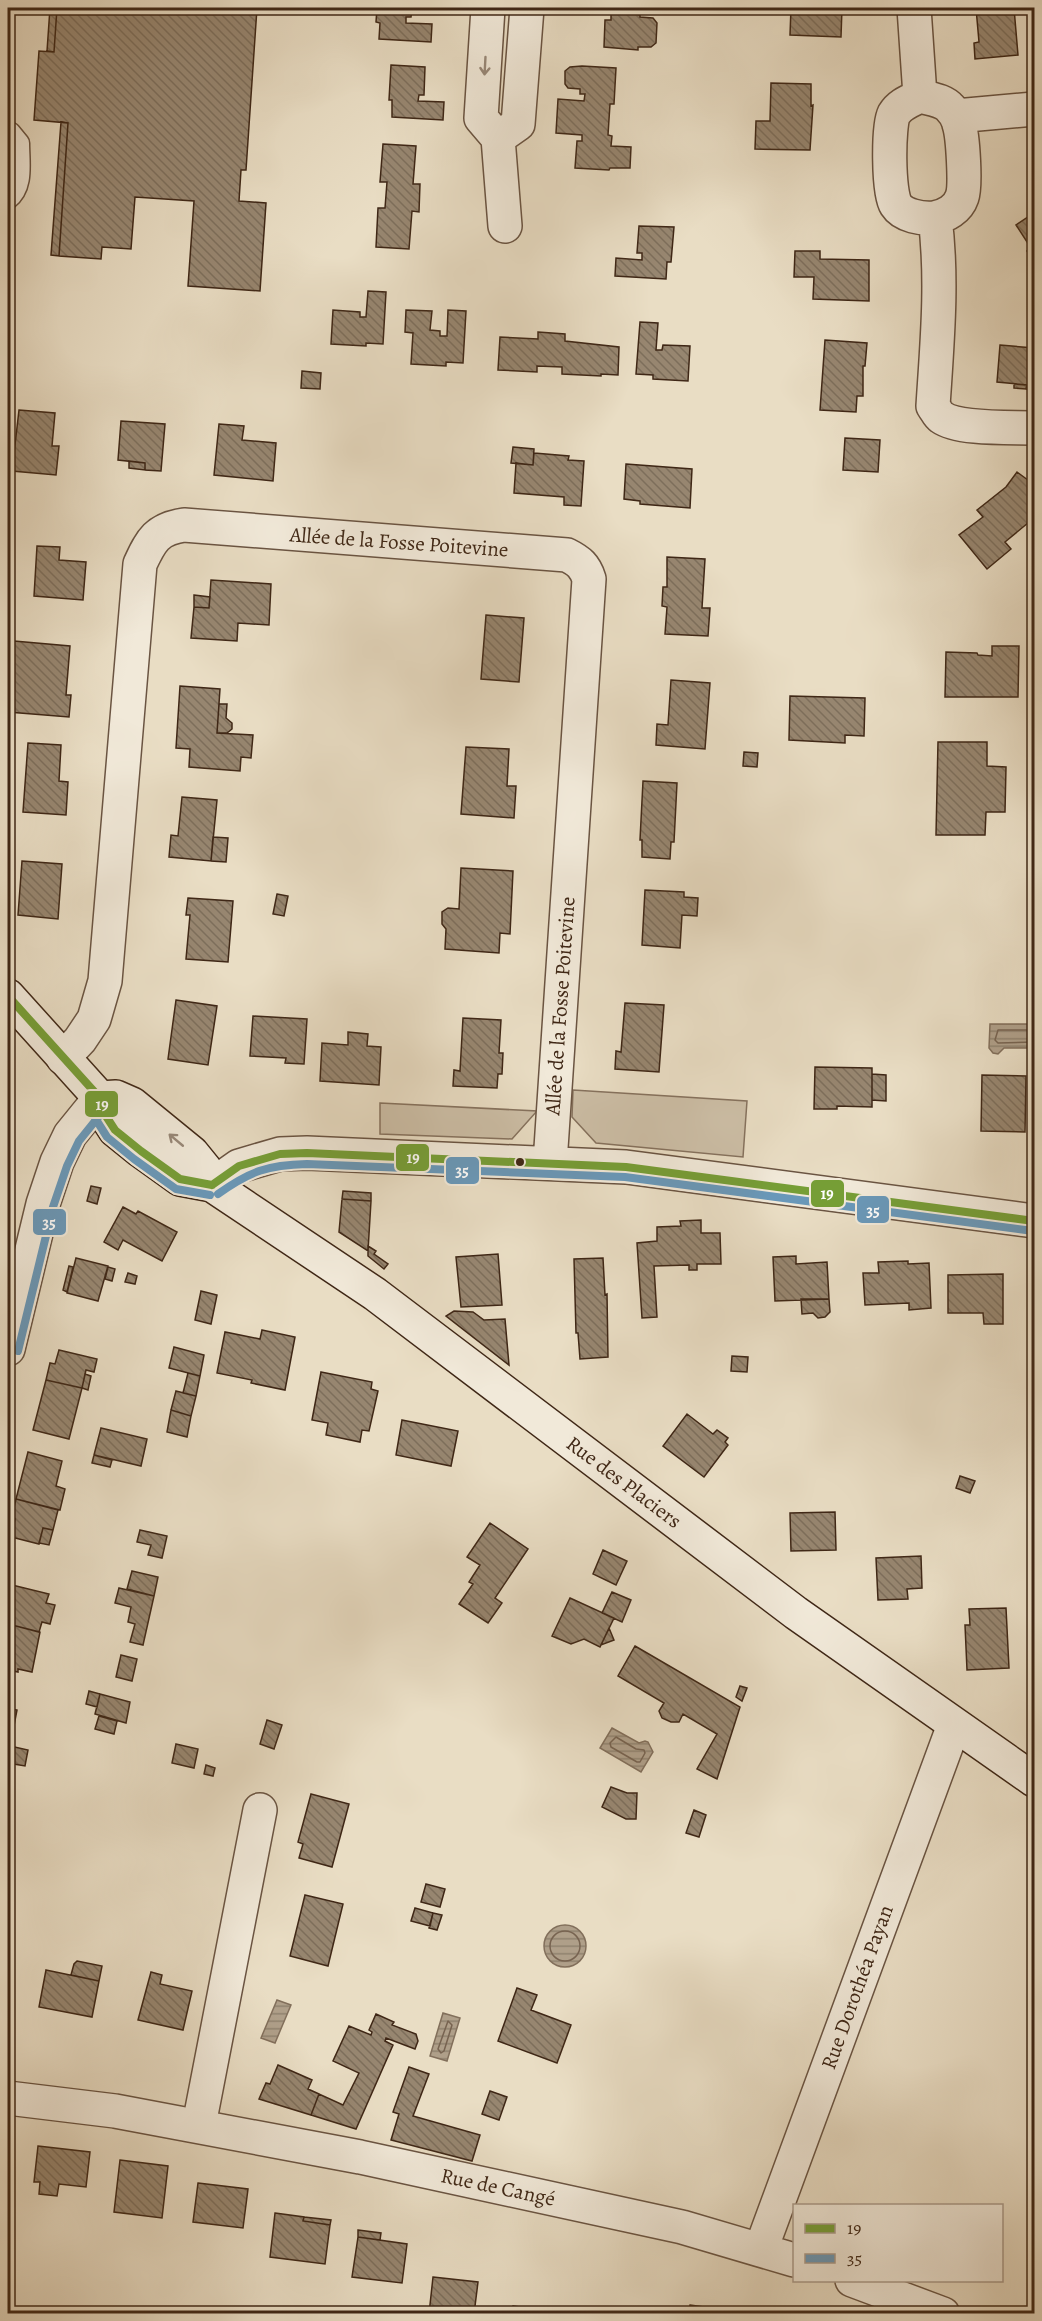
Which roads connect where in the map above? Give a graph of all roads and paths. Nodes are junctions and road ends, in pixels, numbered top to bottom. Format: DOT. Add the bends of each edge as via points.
graph roads {
  1 [pos="488,8"];
  2 [pos="526,8"];
  3 [pos="914,8"];
  4 [pos="920,96"];
  5 [pos="1035,109"];
  6 [pos="956,116"];
  7 [pos="8,132"];
  8 [pos="498,138"];
  9 [pos="8,200"];
  10 [pos="935,218"];
  11 [pos="505,226"];
  12 [pos="1035,428"];
  13 [pos="8,996"];
  14 [pos="63,1058"];
  15 [pos="100,1098"];
  16 [pos="550,1163"];
  17 [pos="212,1185"];
  18 [pos="1035,1221"];
  19 [pos="8,1349"];
  20 [pos="954,1725"];
  21 [pos="1035,1780"];
  22 [pos="260,1810"];
  23 [pos="8,2098"];
  24 [pos="199,2125"];
  25 [pos="761,2249"];
  26 [pos="793,2259"];
  27 [pos="858,2282"];
  28 [pos="943,2313"];
  1 -- 8 [label="street, one-way" via="482,118"];
  2 -- 8 [label="street" via="518,124"];
  3 -- 4 [label="street"];
  4 -- 6 [label="street" via="949,106"];
  4 -- 10 [label="street" via="903,104 890,125 892,192 896,206 906,213"];
  5 -- 6 [label="street"];
  6 -- 10 [label="street" via="961,136 962,197 948,214"];
  7 -- 9 [label="lane" via="20,143 20,184"];
  8 -- 11 [label="street"];
  10 -- 12 [label="street" via="939,325 933,406 952,423"];
  13 -- 14 [label="street, Rue des Placiers"];
  14 -- 15 [label="street, Rue des Placiers"];
  14 -- 16 [label="street, Allée de la Fosse Poitevine" via="94,1019 105,981 140,564 151,541 168,528 184,525 567,555 578,560 589,579"];
  15 -- 17 [label="street, Rue des Placiers" via="115,1130 141,1151 180,1179"];
  15 -- 19 [label="street" via="70,1135 57,1162"];
  16 -- 17 [label="street" via="280,1154 239,1166"];
  16 -- 18 [label="street" via="655,1170"];
  17 -- 20 [label="street, Rue des Placiers" via="375,1294 796,1613"];
  20 -- 21 [label="street, Rue des Placiers"];
  20 -- 25 [label="street, Rue Dorothéa Payan"];
  22 -- 24 [label="street"];
  23 -- 24 [label="street, Rue de Cangé"];
  24 -- 25 [label="street, Rue de Cangé" via="682,2227"];
  25 -- 26 [label="street, Rue de Cangé"];
  27 -- 28 [label="street"];
}
